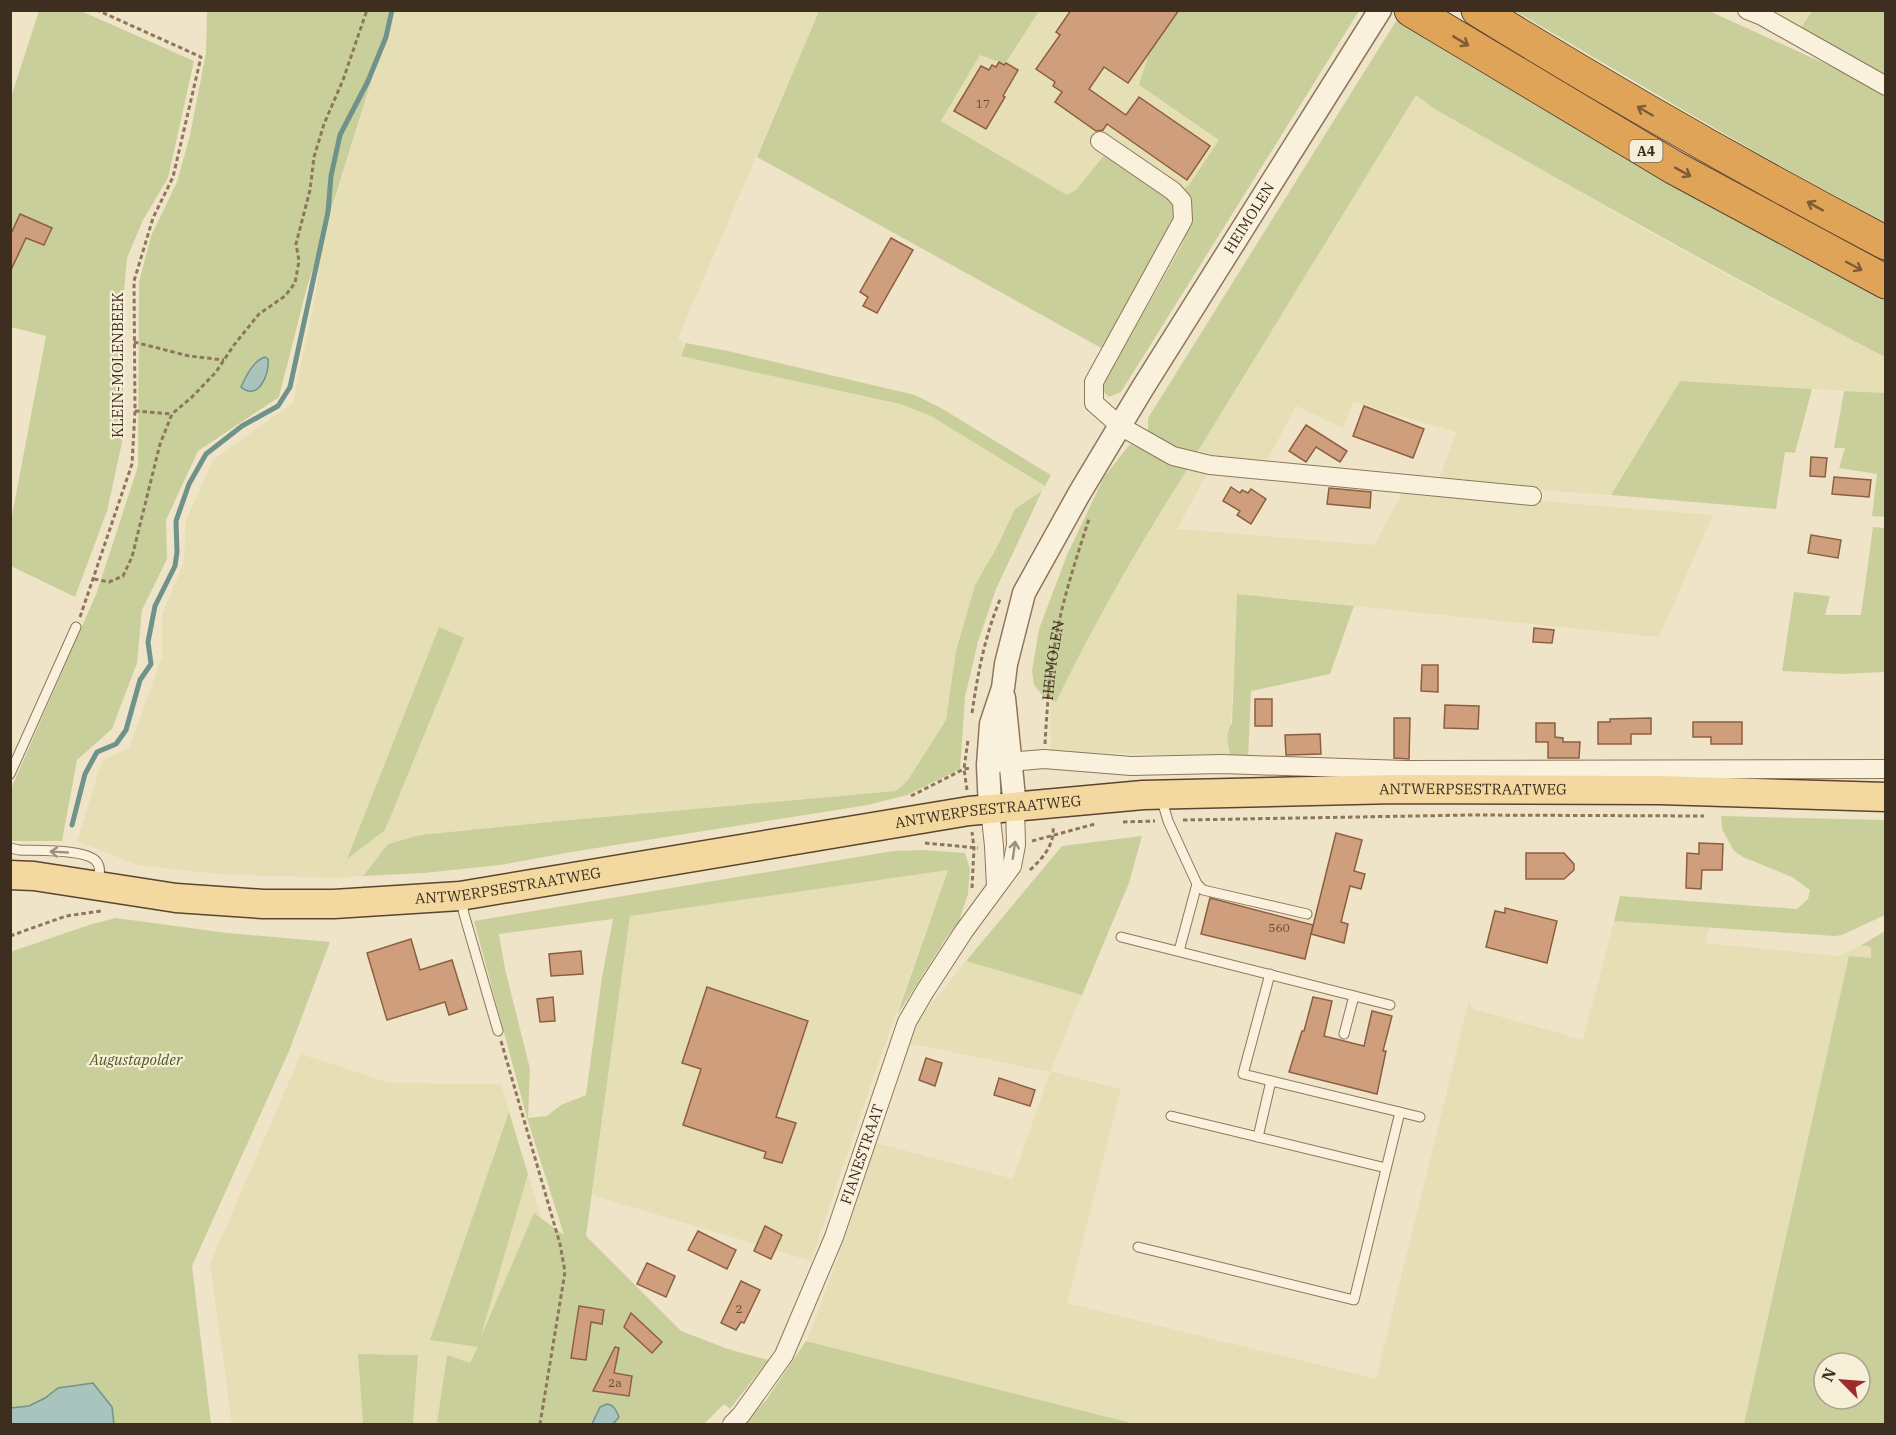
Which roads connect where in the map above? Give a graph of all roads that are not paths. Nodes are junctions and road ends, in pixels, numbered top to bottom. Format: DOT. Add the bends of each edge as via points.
graph roads {
  1 [pos="1380,10"];
  2 [pos="1411,10"];
  3 [pos="1478,10"];
  4 [pos="1747,10"];
  5 [pos="1886,86"];
  6 [pos="1100,141"];
  7 [pos="1886,243"];
  8 [pos="1886,282"];
  9 [pos="1120,426"];
  10 [pos="1532,496"];
  11 [pos="76,627"];
  12 [pos="1003,688"];
  13 [pos="1011,762"];
  14 [pos="988,765"];
  15 [pos="1886,768"];
  16 [pos="10,774"];
  17 [pos="1886,798"];
  18 [pos="1002,808"];
  19 [pos="1164,808"];
  20 [pos="10,848"];
  21 [pos="10,875"];
  22 [pos="58,880"];
  23 [pos="1197,884"];
  24 [pos="98,887"];
  25 [pos="996,888"];
  26 [pos="10,894"];
  27 [pos="460,896"];
  28 [pos="1307,914"];
  29 [pos="1121,937"];
  30 [pos="1179,951"];
  31 [pos="1270,975"];
  32 [pos="1354,996"];
  33 [pos="1390,1005"];
  34 [pos="498,1031"];
  35 [pos="1344,1034"];
  36 [pos="1271,1081"];
  37 [pos="1400,1112"];
  38 [pos="1172,1116"];
  39 [pos="1419,1117"];
  40 [pos="1258,1137"];
  41 [pos="1386,1168"];
  42 [pos="1138,1247"];
  43 [pos="732,1425"];
  1 -- 9 [label="street, HEIMOLEN"];
  2 -- 8 [label="highway, A4, one-way" via="1673,167"];
  7 -- 3 [label="highway, A4, one-way" via="1711,149"];
  4 -- 5 [label="street"];
  6 -- 9 [label="street" via="1182,201 1183,220 1094,382 1094,403"];
  9 -- 10 [label="street" via="1173,456 1210,465"];
  9 -- 12 [label="street, HEIMOLEN" via="1024,593"];
  11 -- 16 [label="lane"];
  12 -- 13 [label="street, HEIMOLEN"];
  12 -- 14 [label="street, HEIMOLEN" via="991,724"];
  13 -- 14 [label="street, ANTWERPSESTRAATWEG"];
  13 -- 15 [label="street, ANTWERPSESTRAATWEG" via="1044,759 1131,766 1222,764 1405,770"];
  13 -- 18 [label="street, HEIMOLEN"];
  14 -- 18 [label="street, HEIMOLEN"];
  17 -- 19 [label="main road, ANTWERPSESTRAATWEG" via="1660,790 1396,789"];
  18 -- 19 [label="main road, ANTWERPSESTRAATWEG"];
  18 -- 25 [label="street" via="994,846"];
  25 -- 18 [label="street, FIANESTRAAT, one-way" via="1012,866 1016,845"];
  18 -- 27 [label="main road, ANTWERPSESTRAATWEG"];
  19 -- 23 [label="lane"];
  24 -- 20 [label="lane, one-way" via="99,865 90,856"];
  21 -- 22 [label="main road, ANTWERPSESTRAATWEG"];
  22 -- 24 [label="main road, ANTWERPSESTRAATWEG"];
  22 -- 26 [label="main road, ANTWERPSESTRAATWEG"];
  23 -- 28 [label="lane" via="1209,892"];
  23 -- 30 [label="lane"];
  24 -- 27 [label="main road, ANTWERPSESTRAATWEG" via="263,904"];
  25 -- 43 [label="street, FIANESTRAAT" via="907,1022 834,1237 784,1355"];
  27 -- 34 [label="lane"];
  29 -- 30 [label="lane"];
  30 -- 31 [label="lane"];
  31 -- 32 [label="lane"];
  31 -- 36 [label="lane" via="1244,1074"];
  32 -- 33 [label="lane"];
  32 -- 35 [label="lane"];
  36 -- 37 [label="lane"];
  36 -- 40 [label="lane"];
  37 -- 39 [label="lane"];
  37 -- 41 [label="lane"];
  38 -- 40 [label="lane"];
  40 -- 41 [label="lane"];
  41 -- 42 [label="lane" via="1354,1300"];
}
